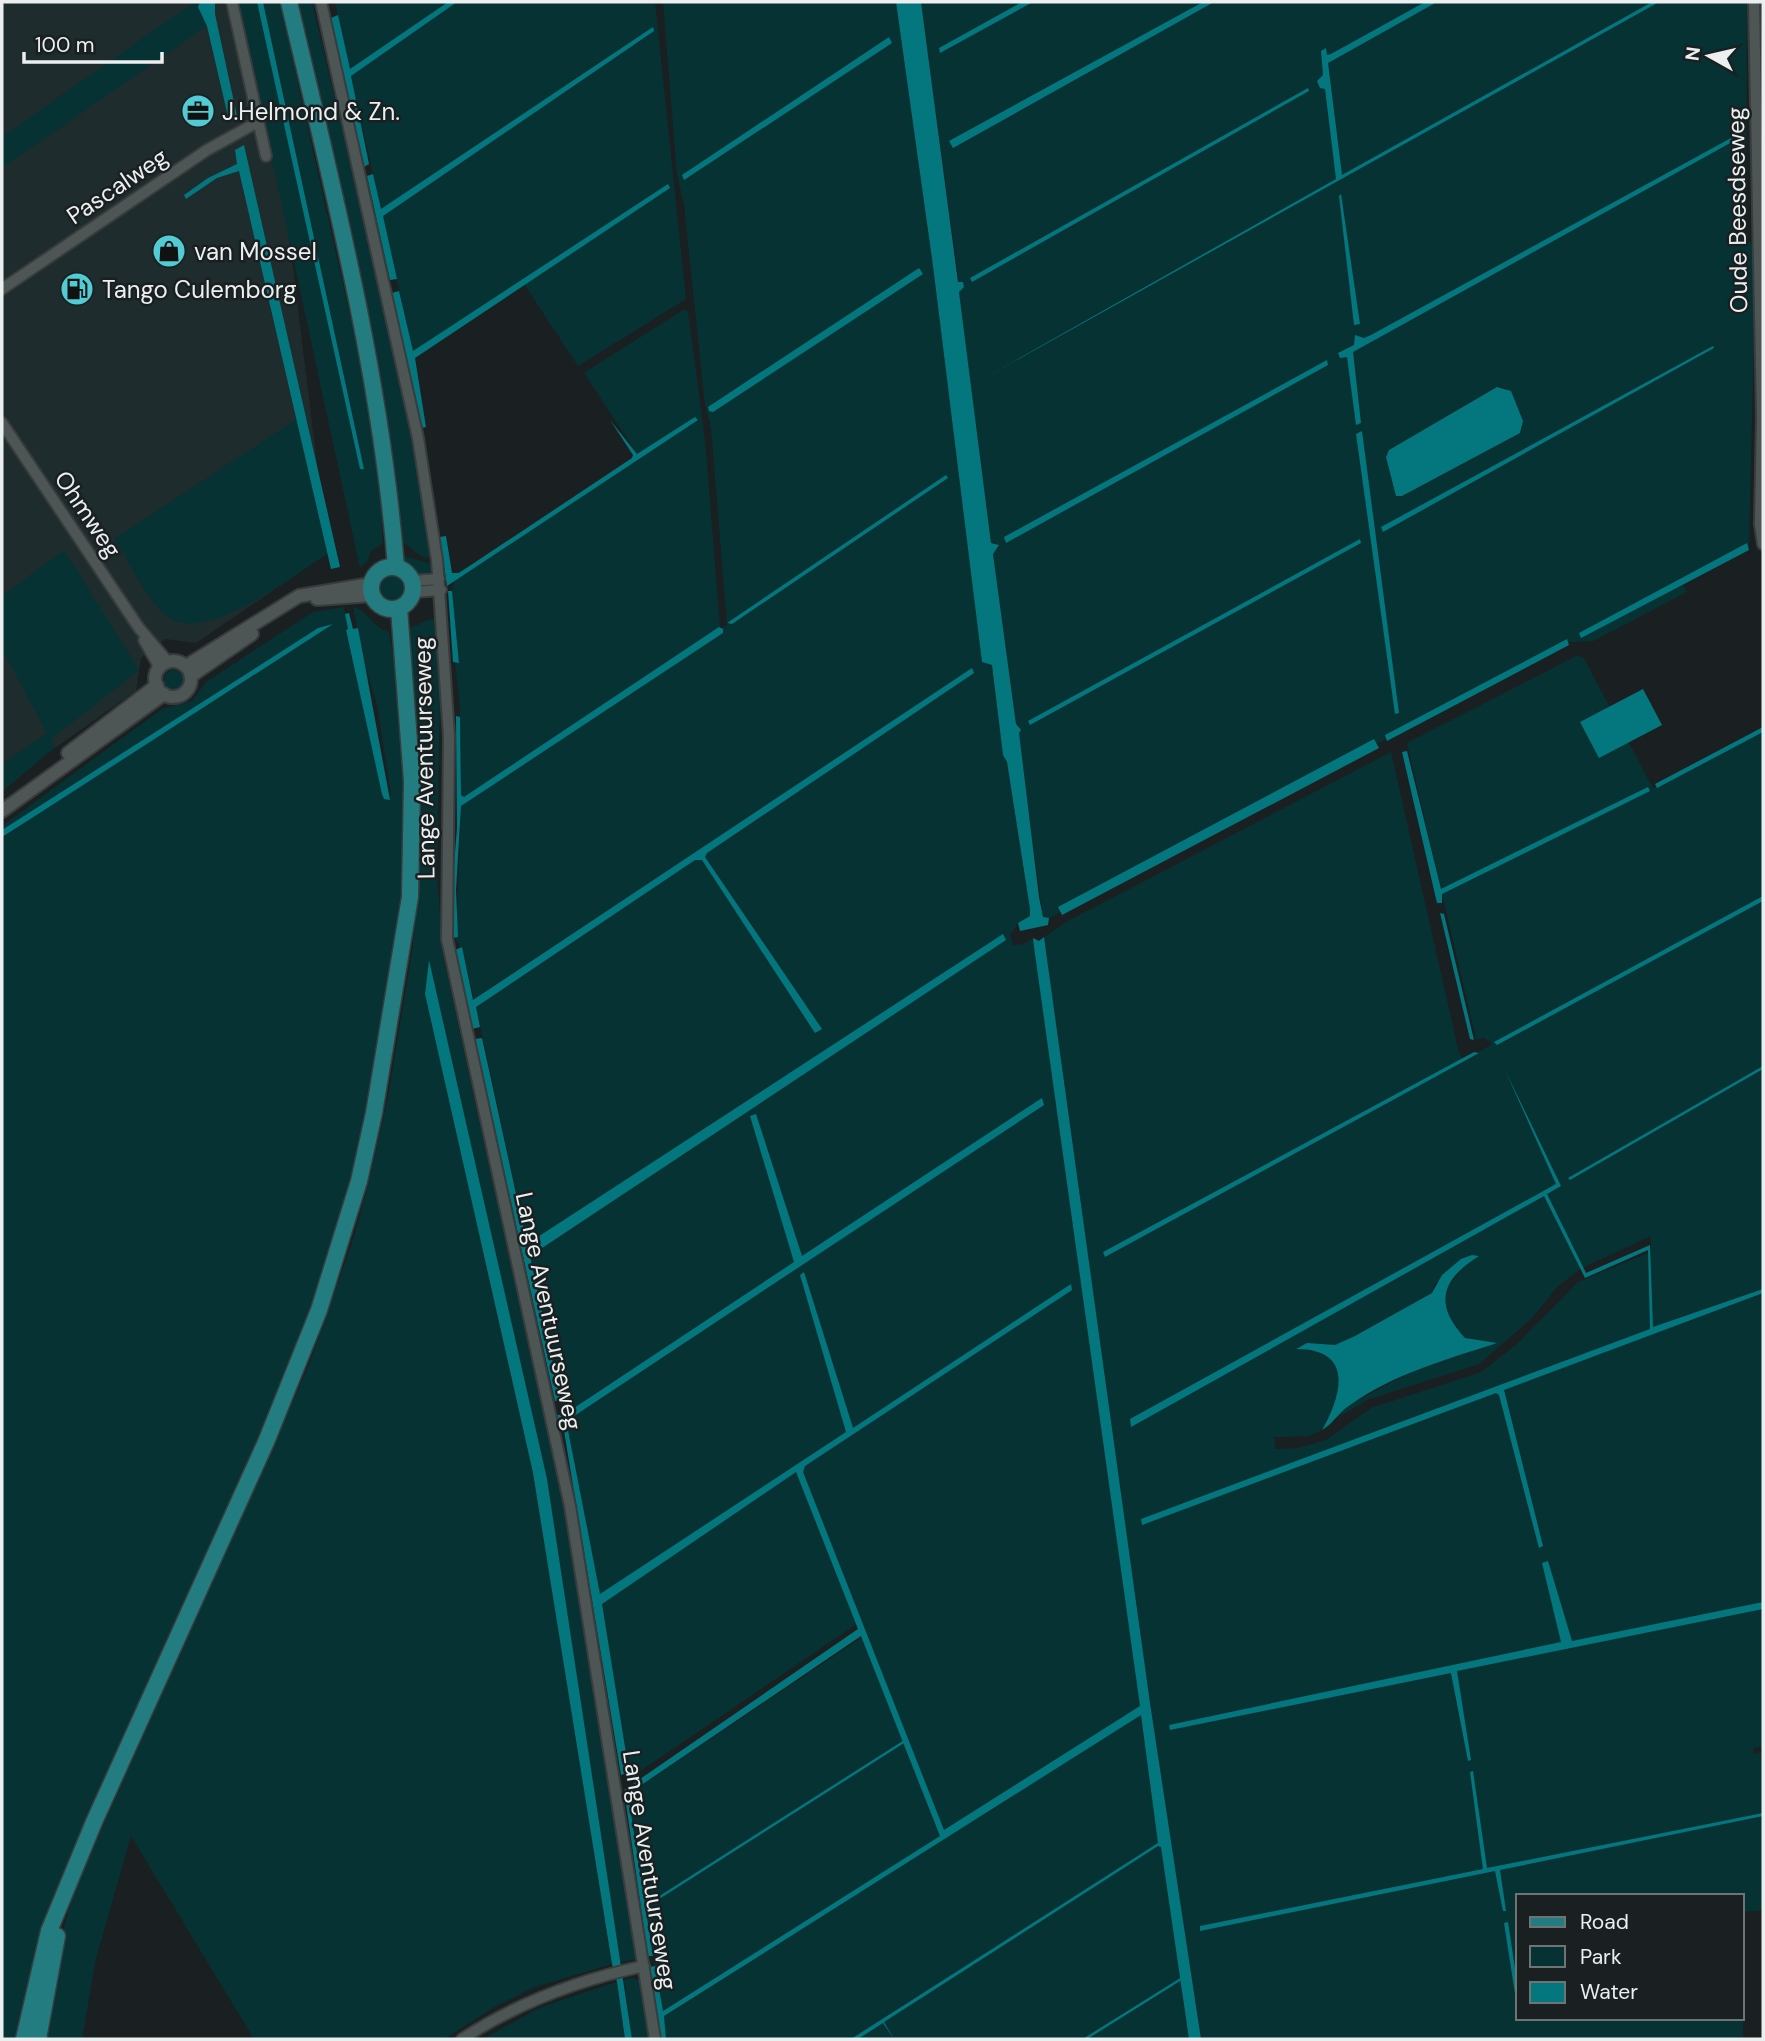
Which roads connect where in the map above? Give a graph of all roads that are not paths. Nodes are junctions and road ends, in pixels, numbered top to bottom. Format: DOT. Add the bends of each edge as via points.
graph roads {
  1 [pos="232,2"];
  2 [pos="289,2"];
  3 [pos="321,2"];
  4 [pos="1754,2"];
  5 [pos="258,122"];
  6 [pos="266,156"];
  7 [pos="2,289"];
  8 [pos="1763,417"];
  9 [pos="2,424"];
  10 [pos="1763,544"];
  11 [pos="391,567"];
  12 [pos="440,584"];
  13 [pos="412,587"];
  14 [pos="372,590"];
  15 [pos="394,608"];
  16 [pos="164,665"];
  17 [pos="188,671"];
  18 [pos="160,689"];
  19 [pos="2,802"];
  20 [pos="2,811"];
  21 [pos="61,1906"];
  22 [pos="644,1966"];
  23 [pos="24,2039"];
  24 [pos="38,2039"];
  25 [pos="462,2039"];
  26 [pos="655,2039"];
  1 -- 5 [label="street"];
  2 -- 11 [label="main road" via="355,283 380,422"];
  3 -- 12 [label="street, Lange Aventuurseweg" via="418,438"];
  4 -- 8 [label="street, Oude Beesdseweg"];
  5 -- 6 [label="street"];
  5 -- 7 [label="street, Pascalweg" via="207,150"];
  8 -- 10 [label="street, Oude Beesdseweg" via="1759,524"];
  9 -- 16 [label="street, Ohmweg"];
  11 -- 13 [label="main road" via="406,572"];
  11 -- 14 [label="main road" via="376,574"];
  12 -- 13 [label="street"];
  12 -- 22 [label="street, Lange Aventuurseweg" via="449,736 447,939 570,1506"];
  13 -- 15 [label="main road" via="408,602"];
  14 -- 15 [label="main road" via="379,604"];
  14 -- 17 [label="street" via="299,596"];
  15 -- 21 [label="main road" via="412,781 410,897 359,1181 319,1310 266,1442 94,1822"];
  16 -- 17 [label="street"];
  16 -- 18 [label="street"];
  17 -- 18 [label="street" via="190,686 183,694 173,697"];
  18 -- 19 [label="street"];
  18 -- 20 [label="street"];
  21 -- 23 [label="main road" via="41,1955"];
  21 -- 24 [label="main road"];
  22 -- 25 [label="street" via="523,2003"];
  22 -- 26 [label="street, Lange Aventuurseweg"];
}
